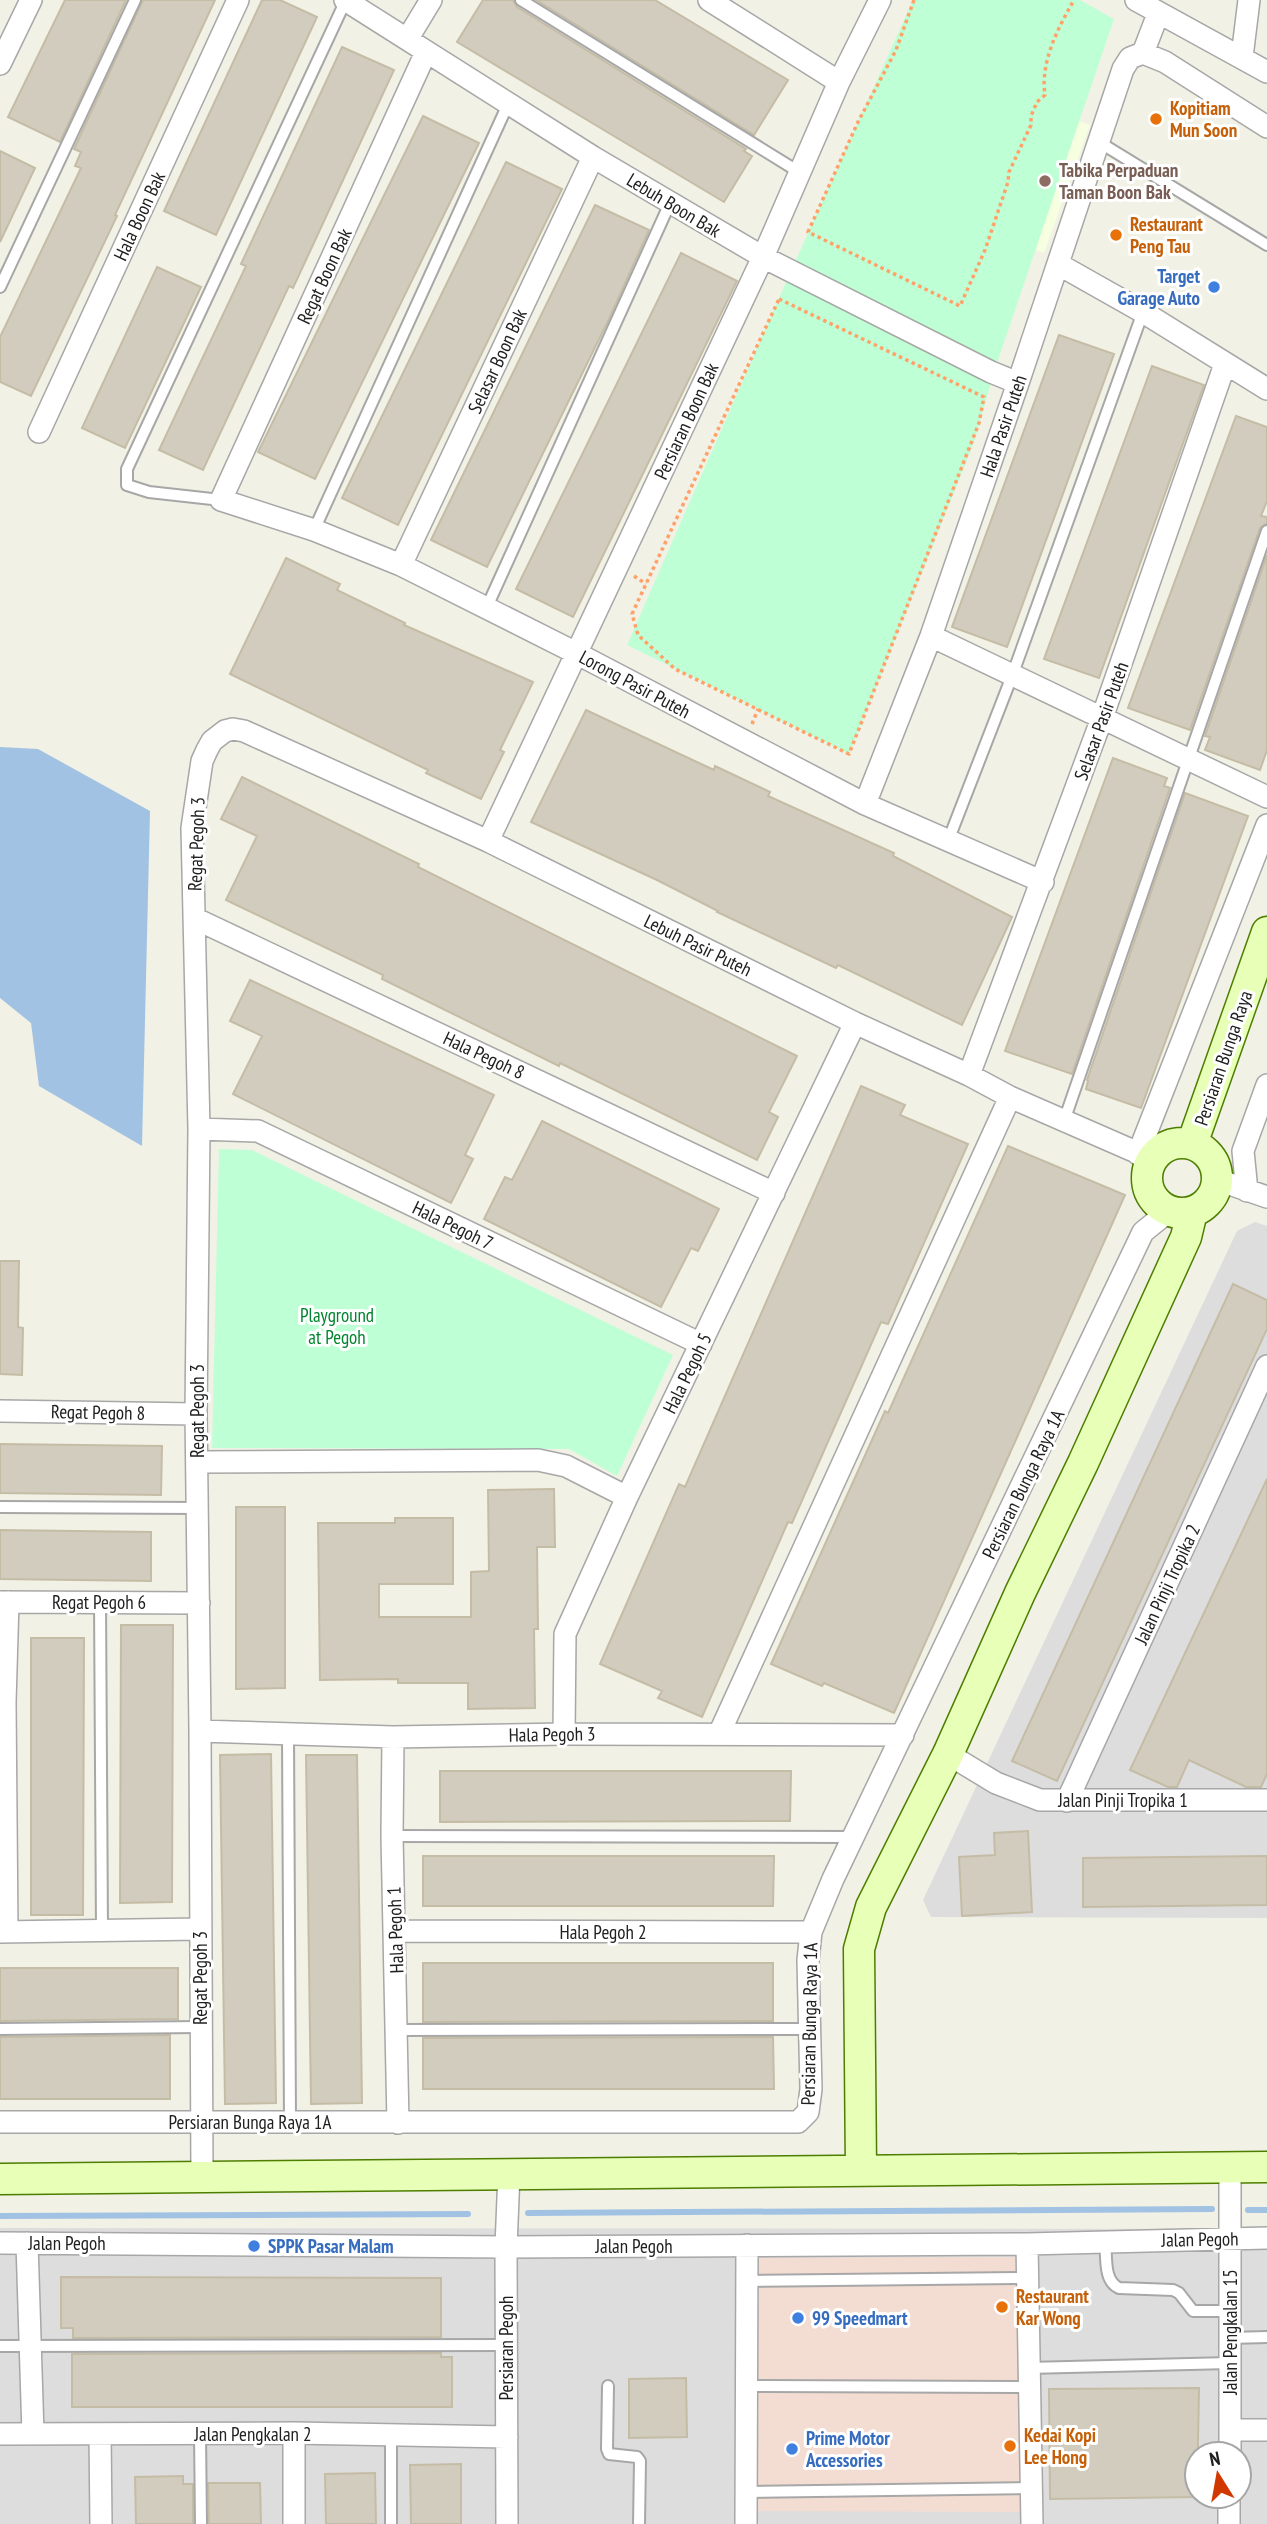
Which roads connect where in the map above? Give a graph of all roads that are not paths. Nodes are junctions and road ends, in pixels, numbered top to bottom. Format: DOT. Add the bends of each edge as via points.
graph roads {
  1 [pos="31,0"];
  2 [pos="135,0"];
  3 [pos="239,0"];
  4 [pos="346,0"];
  5 [pos="431,0"];
  6 [pos="522,0"];
  7 [pos="709,0"];
  8 [pos="880,0"];
  9 [pos="1136,0"];
  10 [pos="1249,0"];
  11 [pos="1158,14"];
  12 [pos="408,38"];
  13 [pos="426,52"];
  14 [pos="1143,53"];
  15 [pos="1242,57"];
  16 [pos="0,64"];
  17 [pos="1267,72"];
  18 [pos="839,82"];
  19 [pos="510,102"];
  20 [pos="1267,127"];
  21 [pos="1099,142"];
  22 [pos="593,157"];
  23 [pos="799,172"];
  24 [pos="670,203"];
  25 [pos="1267,246"];
  26 [pos="762,257"];
  27 [pos="1058,264"];
  28 [pos="0,287"];
  29 [pos="1143,312"];
  30 [pos="1226,364"];
  31 [pos="1018,383"];
  32 [pos="1267,389"];
  33 [pos="39,432"];
  34 [pos="221,500"];
  35 [pos="314,530"];
  36 [pos="1267,530"];
  37 [pos="401,565"];
  38 [pos="486,610"];
  39 [pos="931,636"];
  40 [pos="576,653"];
  41 [pos="1013,676"];
  42 [pos="1102,719"];
  43 [pos="244,731"];
  44 [pos="1187,759"];
  45 [pos="1267,797"];
  46 [pos="865,804"];
  47 [pos="1267,825"];
  48 [pos="488,841"];
  49 [pos="948,842"];
  50 [pos="1042,882"];
  51 [pos="194,918"];
  52 [pos="1267,932"];
  53 [pos="855,1023"];
  54 [pos="969,1075"];
  55 [pos="1267,1085"];
  56 [pos="1010,1097"];
  57 [pos="1064,1121"];
  58 [pos="199,1129"];
  59 [pos="1192,1144"];
  60 [pos="1145,1157"];
  61 [pos="1218,1180"];
  62 [pos="774,1193"];
  63 [pos="1257,1194"];
  64 [pos="1181,1211"];
  65 [pos="701,1344"];
  66 [pos="1267,1366"];
  67 [pos="0,1411"];
  68 [pos="196,1413"];
  69 [pos="197,1462"];
  70 [pos="627,1497"];
  71 [pos="0,1507"];
  72 [pos="198,1508"];
  73 [pos="100,1601"];
  74 [pos="4,1602"];
  75 [pos="199,1602"];
  76 [pos="3,1702"];
  77 [pos="200,1731"];
  78 [pos="288,1734"];
  79 [pos="564,1734"];
  80 [pos="719,1734"];
  81 [pos="903,1735"];
  82 [pos="393,1737"];
  83 [pos="948,1754"];
  84 [pos="3,1792"];
  85 [pos="1267,1800"];
  86 [pos="1067,1801"];
  87 [pos="392,1836"];
  88 [pos="853,1837"];
  89 [pos="200,1929"];
  90 [pos="102,1931"];
  91 [pos="395,1931"];
  92 [pos="4,1932"];
  93 [pos="811,1932"];
  94 [pos="200,2027"];
  95 [pos="0,2029"];
  96 [pos="811,2029"];
  97 [pos="397,2030"];
  98 [pos="860,2116"];
  99 [pos="200,2120"];
  100 [pos="0,2122"];
  101 [pos="290,2122"];
  102 [pos="398,2123"];
  103 [pos="1230,2167"];
  104 [pos="1267,2167"];
  105 [pos="907,2170"];
  106 [pos="799,2171"];
  107 [pos="861,2171"];
  108 [pos="509,2173"];
  109 [pos="202,2177"];
  110 [pos="0,2179"];
  111 [pos="1230,2238"];
  112 [pos="1267,2238"];
  113 [pos="1105,2241"];
  114 [pos="0,2243"];
  115 [pos="27,2243"];
  116 [pos="1027,2244"];
  117 [pos="747,2245"];
  118 [pos="506,2246"];
  119 [pos="1028,2278"];
  120 [pos="747,2281"];
  121 [pos="1230,2311"];
  122 [pos="1230,2337"];
  123 [pos="1267,2337"];
  124 [pos="506,2345"];
  125 [pos="0,2346"];
  126 [pos="30,2346"];
  127 [pos="1230,2363"];
  128 [pos="1029,2377"];
  129 [pos="608,2386"];
  130 [pos="748,2386"];
  131 [pos="1230,2430"];
  132 [pos="1267,2430"];
  133 [pos="294,2433"];
  134 [pos="0,2434"];
  135 [pos="33,2434"];
  136 [pos="100,2434"];
  137 [pos="200,2434"];
  138 [pos="391,2435"];
  139 [pos="507,2437"];
  140 [pos="1230,2440"];
  141 [pos="1031,2488"];
  142 [pos="747,2492"];
  143 [pos="101,2524"];
  144 [pos="201,2524"];
  145 [pos="294,2524"];
  146 [pos="391,2524"];
  147 [pos="507,2524"];
  148 [pos="639,2524"];
  149 [pos="746,2524"];
  150 [pos="1032,2524"];
  1 -- 16 [label="street"];
  2 -- 28 [label="lane"];
  3 -- 33 [label="street, Hala Boon Bak"];
  4 -- 12 [label="street, Lebuh Boon Bak"];
  4 -- 34 [label="lane" via="127,469 127,485"];
  5 -- 12 [label="street"];
  6 -- 23 [label="lane"];
  7 -- 18 [label="street"];
  8 -- 18 [label="street, Persiaran Boon Bak"];
  9 -- 11 [label="street"];
  10 -- 15 [label="street"];
  11 -- 14 [label="street, Hala Pasir Puteh"];
  11 -- 15 [label="street"];
  12 -- 13 [label="street, Lebuh Boon Bak"];
  13 -- 19 [label="street, Lebuh Boon Bak"];
  13 -- 34 [label="street, Regat Boon Bak"];
  14 -- 20 [label="street" via="1165,62"];
  14 -- 21 [label="street, Hala Pasir Puteh" via="1130,58 1123,69"];
  15 -- 17 [label="street"];
  18 -- 23 [label="street, Persiaran Boon Bak"];
  19 -- 22 [label="street, Lebuh Boon Bak"];
  19 -- 35 [label="lane"];
  21 -- 25 [label="lane"];
  21 -- 27 [label="street, Hala Pasir Puteh"];
  22 -- 24 [label="street, Lebuh Boon Bak"];
  22 -- 37 [label="street, Selasar Boon Bak"];
  23 -- 26 [label="street, Persiaran Boon Bak"];
  24 -- 26 [label="street, Lebuh Boon Bak"];
  24 -- 38 [label="lane"];
  26 -- 31 [label="street, Lebuh Boon Bak"];
  26 -- 40 [label="street, Persiaran Boon Bak"];
  27 -- 29 [label="street"];
  27 -- 31 [label="street, Hala Pasir Puteh"];
  29 -- 30 [label="street"];
  29 -- 41 [label="lane"];
  30 -- 32 [label="street"];
  30 -- 42 [label="street, Selasar Pasir Puteh"];
  31 -- 39 [label="street, Hala Pasir Puteh"];
  34 -- 35 [label="street, Lorong Pasir Puteh"];
  35 -- 37 [label="street, Lorong Pasir Puteh"];
  36 -- 44 [label="lane"];
  37 -- 38 [label="street, Lorong Pasir Puteh"];
  38 -- 40 [label="street, Lorong Pasir Puteh"];
  39 -- 41 [label="street"];
  39 -- 46 [label="street, Hala Pasir Puteh"];
  40 -- 46 [label="street, Lorong Pasir Puteh"];
  40 -- 48 [label="street, Persiaran Boon Bak"];
  41 -- 42 [label="street"];
  41 -- 49 [label="lane"];
  42 -- 44 [label="street"];
  42 -- 50 [label="street, Selasar Pasir Puteh"];
  43 -- 48 [label="street, Lebuh Pasir Puteh"];
  43 -- 51 [label="street, Regat Pegoh 3" via="233,729 218,735 202,761 192,828"];
  44 -- 45 [label="street"];
  44 -- 57 [label="lane"];
  46 -- 49 [label="street, Lorong Pasir Puteh"];
  47 -- 60 [label="street"];
  48 -- 53 [label="street, Lebuh Pasir Puteh"];
  49 -- 50 [label="street, Lorong Pasir Puteh"];
  50 -- 54 [label="street, Selasar Pasir Puteh"];
  51 -- 58 [label="street, Regat Pegoh 3"];
  51 -- 62 [label="street, Hala Pegoh 8"];
  52 -- 59 [label="street, Persiaran Bunga Raya"];
  53 -- 54 [label="street, Lebuh Pasir Puteh"];
  53 -- 62 [label="street, Hala Pegoh 5"];
  54 -- 56 [label="street, Lebuh Pasir Puteh"];
  55 -- 63 [label="street" via="1243,1151"];
  56 -- 57 [label="street, Lebuh Pasir Puteh"];
  56 -- 80 [label="street"];
  57 -- 60 [label="street, Lebuh Pasir Puteh"];
  58 -- 65 [label="street, Hala Pegoh 7" via="258,1131"];
  58 -- 68 [label="street, Regat Pegoh 3"];
  59 -- 60 [label="street" via="1177,1143"];
  59 -- 61 [label="street" via="1211,1158"];
  60 -- 64 [label="street" via="1148,1189 1157,1202"];
  61 -- 63 [label="street"];
  61 -- 64 [label="street" via="1205,1205"];
  62 -- 65 [label="street, Hala Pegoh 5"];
  64 -- 81 [label="street, Persiaran Bunga Raya 1A" via="1143,1232"];
  64 -- 83 [label="street" via="1186,1237"];
  65 -- 70 [label="street, Hala Pegoh 5"];
  66 -- 86 [label="street, Jalan Pinji Tropika 2"];
  67 -- 68 [label="street, Regat Pegoh 8"];
  68 -- 69 [label="street, Regat Pegoh 3"];
  69 -- 70 [label="street" via="538,1460 566,1465"];
  69 -- 72 [label="street, Regat Pegoh 3"];
  70 -- 79 [label="street, Hala Pegoh 5" via="565,1634"];
  71 -- 72 [label="lane"];
  72 -- 75 [label="street, Regat Pegoh 3"];
  73 -- 74 [label="street, Regat Pegoh 6"];
  73 -- 75 [label="street, Regat Pegoh 6"];
  73 -- 90 [label="lane"];
  74 -- 76 [label="street"];
  75 -- 77 [label="street, Regat Pegoh 3"];
  76 -- 84 [label="street"];
  77 -- 78 [label="street, Hala Pegoh 3"];
  77 -- 89 [label="street, Regat Pegoh 3"];
  78 -- 82 [label="street, Hala Pegoh 3"];
  78 -- 101 [label="lane"];
  79 -- 80 [label="street, Hala Pegoh 3"];
  79 -- 82 [label="street, Hala Pegoh 3"];
  80 -- 81 [label="street, Hala Pegoh 3"];
  81 -- 88 [label="street, Persiaran Bunga Raya 1A"];
  82 -- 87 [label="street, Hala Pegoh 1"];
  83 -- 86 [label="street, Jalan Pinji Tropika 1" via="996,1783 1040,1800"];
  83 -- 98 [label="street" via="871,1907 859,1949"];
  84 -- 92 [label="street"];
  85 -- 86 [label="street, Jalan Pinji Tropika 1"];
  87 -- 88 [label="lane"];
  87 -- 91 [label="street, Hala Pegoh 1"];
  88 -- 93 [label="street, Persiaran Bunga Raya 1A"];
  89 -- 90 [label="street"];
  89 -- 94 [label="street, Regat Pegoh 3"];
  90 -- 92 [label="street"];
  91 -- 93 [label="street, Hala Pegoh 2"];
  91 -- 97 [label="street, Hala Pegoh 1"];
  93 -- 96 [label="street, Persiaran Bunga Raya 1A"];
  94 -- 95 [label="lane"];
  94 -- 99 [label="street, Regat Pegoh 3"];
  96 -- 97 [label="lane"];
  96 -- 102 [label="street, Persiaran Bunga Raya 1A" via="808,2112 798,2122"];
  97 -- 102 [label="street, Hala Pegoh 1"];
  98 -- 105 [label="street" via="871,2137"];
  98 -- 106 [label="street" via="832,2153"];
  98 -- 107 [label="street"];
  99 -- 100 [label="street, Persiaran Bunga Raya 1A"];
  99 -- 101 [label="street, Persiaran Bunga Raya 1A"];
  99 -- 109 [label="street, Regat Pegoh 3"];
  101 -- 102 [label="street, Persiaran Bunga Raya 1A"];
  103 -- 104 [label="street"];
  103 -- 105 [label="street"];
  103 -- 111 [label="street, Jalan Pengkalan 15"];
  105 -- 107 [label="street"];
  106 -- 107 [label="street"];
  106 -- 108 [label="street"];
  108 -- 109 [label="street"];
  108 -- 118 [label="street, Persiaran Pegoh"];
  109 -- 110 [label="street"];
  111 -- 112 [label="street, Jalan Pegoh"];
  111 -- 113 [label="street, Jalan Pegoh"];
  111 -- 121 [label="street, Jalan Pengkalan 15"];
  113 -- 116 [label="street, Jalan Pegoh"];
  113 -- 121 [label="lane" via="1113,2285 1166,2288 1179,2293 1193,2311"];
  114 -- 115 [label="street, Jalan Pegoh"];
  115 -- 118 [label="street, Jalan Pegoh"];
  115 -- 126 [label="street"];
  116 -- 117 [label="street, Jalan Pegoh"];
  116 -- 119 [label="street"];
  117 -- 118 [label="street, Jalan Pegoh"];
  117 -- 120 [label="street"];
  118 -- 124 [label="street, Persiaran Pegoh"];
  119 -- 120 [label="lane"];
  119 -- 128 [label="street"];
  120 -- 130 [label="street"];
  121 -- 122 [label="street, Jalan Pengkalan 15"];
  122 -- 123 [label="lane"];
  122 -- 127 [label="street, Jalan Pengkalan 15"];
  124 -- 126 [label="lane"];
  124 -- 139 [label="street, Persiaran Pegoh"];
  125 -- 126 [label="lane"];
  126 -- 135 [label="street"];
  127 -- 128 [label="lane"];
  127 -- 131 [label="street, Jalan Pengkalan 15"];
  128 -- 130 [label="lane"];
  128 -- 141 [label="street"];
  129 -- 148 [label="lane" via="609,2454 640,2461"];
  130 -- 142 [label="street"];
  131 -- 132 [label="street"];
  131 -- 140 [label="street, Jalan Pengkalan 15"];
  133 -- 137 [label="street, Jalan Pengkalan 2"];
  133 -- 138 [label="street, Jalan Pengkalan 2"];
  133 -- 145 [label="street"];
  134 -- 135 [label="street, Jalan Pengkalan 2"];
  135 -- 136 [label="street, Jalan Pengkalan 2"];
  136 -- 137 [label="street, Jalan Pengkalan 2"];
  136 -- 143 [label="street"];
  137 -- 144 [label="lane"];
  138 -- 139 [label="street, Jalan Pengkalan 2"];
  138 -- 146 [label="lane"];
  139 -- 147 [label="street, Persiaran Pegoh"];
  141 -- 142 [label="lane"];
  141 -- 150 [label="street"];
  142 -- 149 [label="street"];
}
